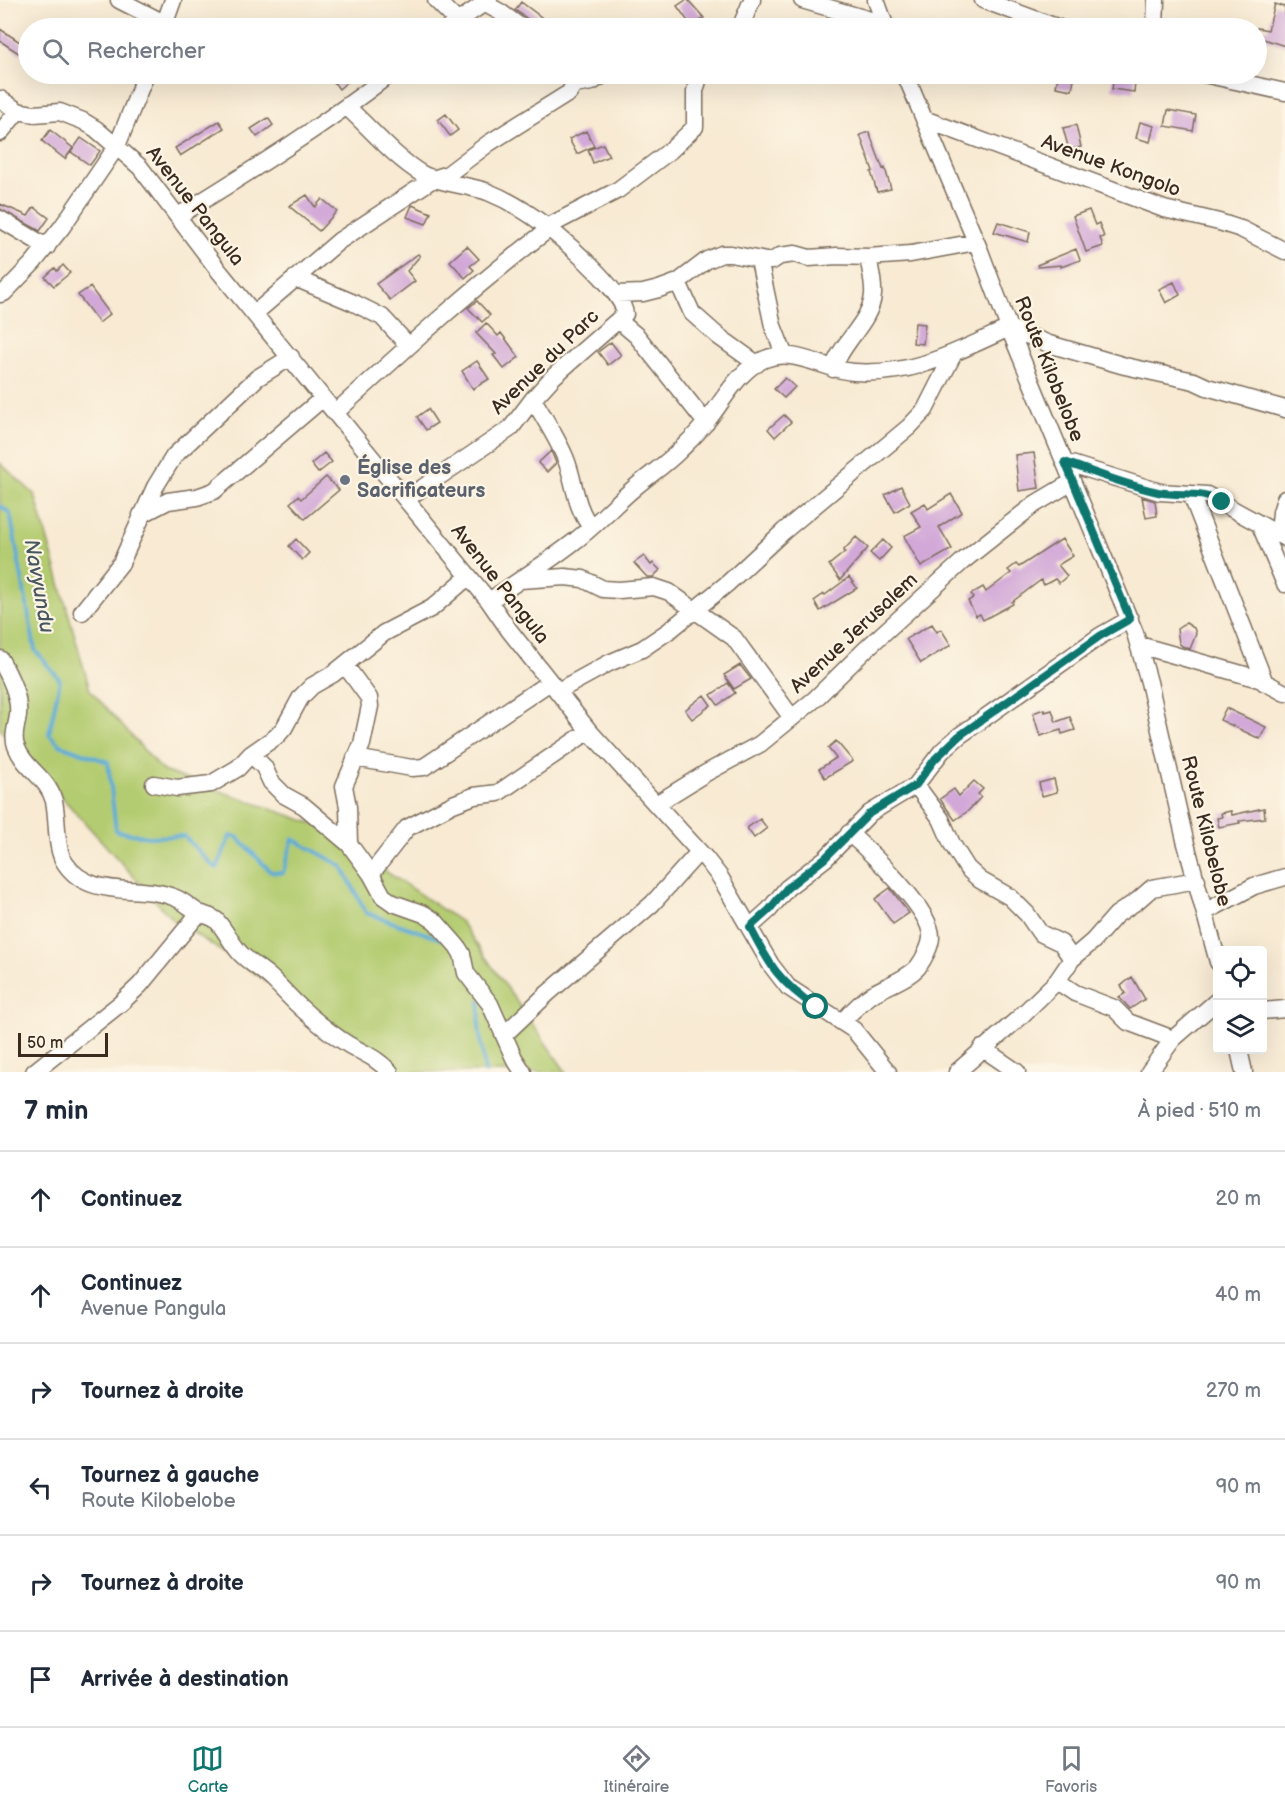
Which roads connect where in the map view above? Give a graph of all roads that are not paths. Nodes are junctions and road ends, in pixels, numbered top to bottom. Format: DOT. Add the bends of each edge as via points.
graph roads {
  1 [pos="119,0"];
  2 [pos="173,0"];
  3 [pos="436,0"];
  4 [pos="752,0"];
  5 [pos="802,0"];
  6 [pos="876,0"];
  7 [pos="983,0"];
  8 [pos="1156,0"];
  9 [pos="487,2"];
  10 [pos="149,18"];
  11 [pos="166,18"];
  12 [pos="448,18"];
  13 [pos="463,18"];
  14 [pos="508,18"];
  15 [pos="744,18"];
  16 [pos="859,18"];
  17 [pos="882,18"];
  18 [pos="1032,18"];
  19 [pos="1155,18"];
  20 [pos="142,84"];
  21 [pos="377,84"];
  22 [pos="572,84"];
  23 [pos="697,84"];
  24 [pos="908,84"];
  25 [pos="1249,84"];
  26 [pos="1285,92"];
  27 [pos="0,99"];
  28 [pos="347,107"];
  29 [pos="18,111"];
  30 [pos="924,119"];
  31 [pos="0,133"];
  32 [pos="117,146"];
  33 [pos="433,178"];
  34 [pos="178,216"];
  35 [pos="0,219"];
  36 [pos="548,228"];
  37 [pos="976,242"];
  38 [pos="46,247"];
  39 [pos="1285,251"];
  40 [pos="868,257"];
  41 [pos="759,260"];
  42 [pos="295,278"];
  43 [pos="678,282"];
  44 [pos="0,294"];
  45 [pos="616,294"];
  46 [pos="255,314"];
  47 [pos="618,320"];
  48 [pos="1009,328"];
  49 [pos="408,346"];
  50 [pos="954,353"];
  51 [pos="784,354"];
  52 [pos="291,357"];
  53 [pos="757,364"];
  54 [pos="833,369"];
  55 [pos="323,398"];
  56 [pos="532,399"];
  57 [pos="1285,409"];
  58 [pos="335,413"];
  59 [pos="706,423"];
  60 [pos="1065,462"];
  61 [pos="1072,482"];
  62 [pos="1191,494"];
  63 [pos="406,499"];
  64 [pos="1285,499"];
  65 [pos="141,515"];
  66 [pos="1260,525"];
  67 [pos="591,527"];
  68 [pos="1282,536"];
  69 [pos="468,577"];
  70 [pos="519,580"];
  71 [pos="1285,584"];
  72 [pos="489,601"];
  73 [pos="692,610"];
  74 [pos="82,612"];
  75 [pos="1130,619"];
  76 [pos="1139,645"];
  77 [pos="0,659"];
  78 [pos="345,665"];
  79 [pos="1265,682"];
  80 [pos="554,686"];
  81 [pos="1285,693"];
  82 [pos="792,718"];
  83 [pos="589,731"];
  84 [pos="251,754"];
  85 [pos="355,758"];
  86 [pos="154,784"];
  87 [pos="916,785"];
  88 [pos="656,804"];
  89 [pos="849,833"];
  90 [pos="349,844"];
  91 [pos="698,853"];
  92 [pos="371,874"];
  93 [pos="1285,877"];
  94 [pos="1197,880"];
  95 [pos="1205,912"];
  96 [pos="202,914"];
  97 [pos="750,927"];
  98 [pos="1214,946"];
  99 [pos="1072,959"];
  100 [pos="1057,981"];
  101 [pos="1213,1004"];
  102 [pos="1285,1009"];
  103 [pos="1267,1011"];
  104 [pos="843,1021"];
  105 [pos="504,1035"];
  106 [pos="1173,1039"];
  107 [pos="982,1048"];
  108 [pos="1240,1054"];
  109 [pos="34,1072"];
  110 [pos="390,1072"];
  111 [pos="523,1072"];
  112 [pos="888,1072"];
  113 [pos="957,1072"];
  114 [pos="1017,1072"];
  115 [pos="1149,1072"];
  116 [pos="1244,1072"];
  1 -- 10 [label="street"];
  2 -- 11 [label="street"];
  3 -- 12 [label="street"];
  4 -- 15 [label="street"];
  5 -- 16 [label="street"];
  6 -- 17 [label="street"];
  7 -- 18 [label="street"];
  8 -- 19 [label="street"];
  9 -- 13 [label="street"];
  9 -- 14 [label="street"];
  20 -- 32 [label="street"];
  21 -- 28 [label="street"];
  22 -- 33 [label="street" via="569,93 447,174"];
  23 -- 36 [label="street" via="695,127 618,190"];
  24 -- 30 [label="street, Route Kilobelobe"];
  25 -- 26 [label="street"];
  27 -- 29 [label="street"];
  28 -- 33 [label="street, Avenue du Parc" via="407,162"];
  28 -- 34 [label="street"];
  29 -- 31 [label="street"];
  29 -- 32 [label="street, Avenue Pangula" via="64,113 96,129"];
  30 -- 37 [label="street, Route Kilobelobe"];
  30 -- 39 [label="street, Avenue Kongolo" via="1164,209 1241,229"];
  32 -- 34 [label="street, Avenue Pangula" via="147,174"];
  32 -- 38 [label="street"];
  33 -- 36 [label="street, Avenue du Parc" via="491,193"];
  33 -- 42 [label="street" via="339,241"];
  34 -- 46 [label="street, Avenue Pangula"];
  35 -- 38 [label="street"];
  36 -- 45 [label="street, Avenue du Parc"];
  36 -- 49 [label="street"];
  37 -- 40 [label="street"];
  37 -- 48 [label="street, Route Kilobelobe"];
  38 -- 44 [label="street"];
  40 -- 41 [label="street" via="809,258 795,254 772,261"];
  40 -- 54 [label="street" via="873,297"];
  41 -- 43 [label="street" via="731,254 714,256"];
  41 -- 51 [label="street" via="773,326"];
  42 -- 46 [label="street"];
  42 -- 49 [label="street" via="382,317"];
  43 -- 45 [label="street" via="650,292"];
  43 -- 53 [label="street" via="692,313"];
  45 -- 47 [label="street, Avenue du Parc" via="625,314"];
  46 -- 52 [label="street, Avenue Pangula"];
  47 -- 56 [label="street, Avenue du Parc"];
  47 -- 59 [label="street" via="637,336"];
  48 -- 50 [label="street"];
  48 -- 57 [label="street" via="1049,344"];
  48 -- 60 [label="street, Route Kilobelobe"];
  49 -- 58 [label="street"];
  50 -- 54 [label="street" via="890,372"];
  50 -- 73 [label="street" via="925,410 909,427"];
  51 -- 53 [label="street"];
  51 -- 54 [label="street"];
  52 -- 55 [label="street, Avenue Pangula"];
  52 -- 65 [label="street" via="257,378 174,456"];
  53 -- 59 [label="street" via="735,384"];
  55 -- 58 [label="street, Avenue Pangula"];
  55 -- 65 [label="street" via="214,492 168,501"];
  56 -- 63 [label="street, Avenue du Parc" via="511,428"];
  56 -- 67 [label="street" via="564,455 578,508"];
  58 -- 63 [label="street, Avenue Pangula"];
  59 -- 67 [label="street"];
  60 -- 61 [label="street, Route Kilobelobe"];
  60 -- 62 [label="street" via="1160,492"];
  61 -- 75 [label="street, Route Kilobelobe"];
  61 -- 82 [label="street, Avenue Jerusalem" via="1028,509 963,561"];
  62 -- 66 [label="street" via="1207,495"];
  62 -- 79 [label="street"];
  63 -- 69 [label="street, Avenue Pangula"];
  64 -- 68 [label="street"];
  65 -- 74 [label="street" via="121,563"];
  66 -- 68 [label="street"];
  66 -- 71 [label="street"];
  67 -- 70 [label="street"];
  69 -- 72 [label="street, Avenue Pangula"];
  69 -- 78 [label="street" via="432,608 384,633"];
  70 -- 72 [label="street"];
  70 -- 73 [label="street" via="565,577 619,590 654,587 669,592"];
  72 -- 80 [label="street, Avenue Pangula"];
  73 -- 80 [label="street" via="642,649"];
  73 -- 82 [label="street" via="734,638"];
  75 -- 76 [label="street, Route Kilobelobe"];
  75 -- 87 [label="street" via="959,736"];
  76 -- 79 [label="street"];
  76 -- 94 [label="street, Route Kilobelobe"];
  77 -- 96 [label="street" via="18,706 15,744 51,791 64,863 86,883 171,896"];
  78 -- 84 [label="street" via="312,686 301,697 284,729"];
  78 -- 85 [label="street" via="369,698 368,719"];
  79 -- 81 [label="street"];
  80 -- 83 [label="street, Avenue Pangula"];
  80 -- 85 [label="street" via="424,767"];
  82 -- 88 [label="street, Avenue Jerusalem" via="760,744"];
  83 -- 88 [label="street, Avenue Pangula"];
  83 -- 92 [label="street" via="498,793 463,800 407,828"];
  84 -- 86 [label="street" via="238,768 211,784 177,788"];
  84 -- 90 [label="street" via="284,795 304,806"];
  85 -- 90 [label="street" via="344,786"];
  87 -- 89 [label="street" via="876,809"];
  87 -- 99 [label="street" via="967,868 1010,897 1040,933 1061,943"];
  88 -- 91 [label="street, Avenue Pangula"];
  89 -- 97 [label="street"];
  89 -- 104 [label="street" via="890,872 927,921 931,938 917,967 860,1004"];
  90 -- 92 [label="street"];
  91 -- 97 [label="street, Avenue Pangula" via="720,877"];
  91 -- 105 [label="street" via="652,904"];
  92 -- 105 [label="street" via="383,896 435,921 457,946 466,974 490,1004"];
  93 -- 95 [label="street" via="1254,886"];
  94 -- 95 [label="street, Route Kilobelobe"];
  94 -- 99 [label="street" via="1148,891 1116,915"];
  95 -- 98 [label="street, Route Kilobelobe"];
  96 -- 109 [label="street" via="121,1003"];
  96 -- 110 [label="street" via="218,922 241,954 299,1006"];
  97 -- 104 [label="street, Avenue Pangula" via="788,987"];
  99 -- 100 [label="street"];
  100 -- 106 [label="street" via="1075,993 1114,1008 1128,1022"];
  100 -- 107 [label="street"];
  101 -- 106 [label="street"];
  102 -- 103 [label="street"];
  104 -- 112 [label="street"];
  105 -- 111 [label="street"];
  106 -- 115 [label="street"];
  107 -- 113 [label="street"];
  107 -- 114 [label="street"];
  108 -- 116 [label="street"];
}
